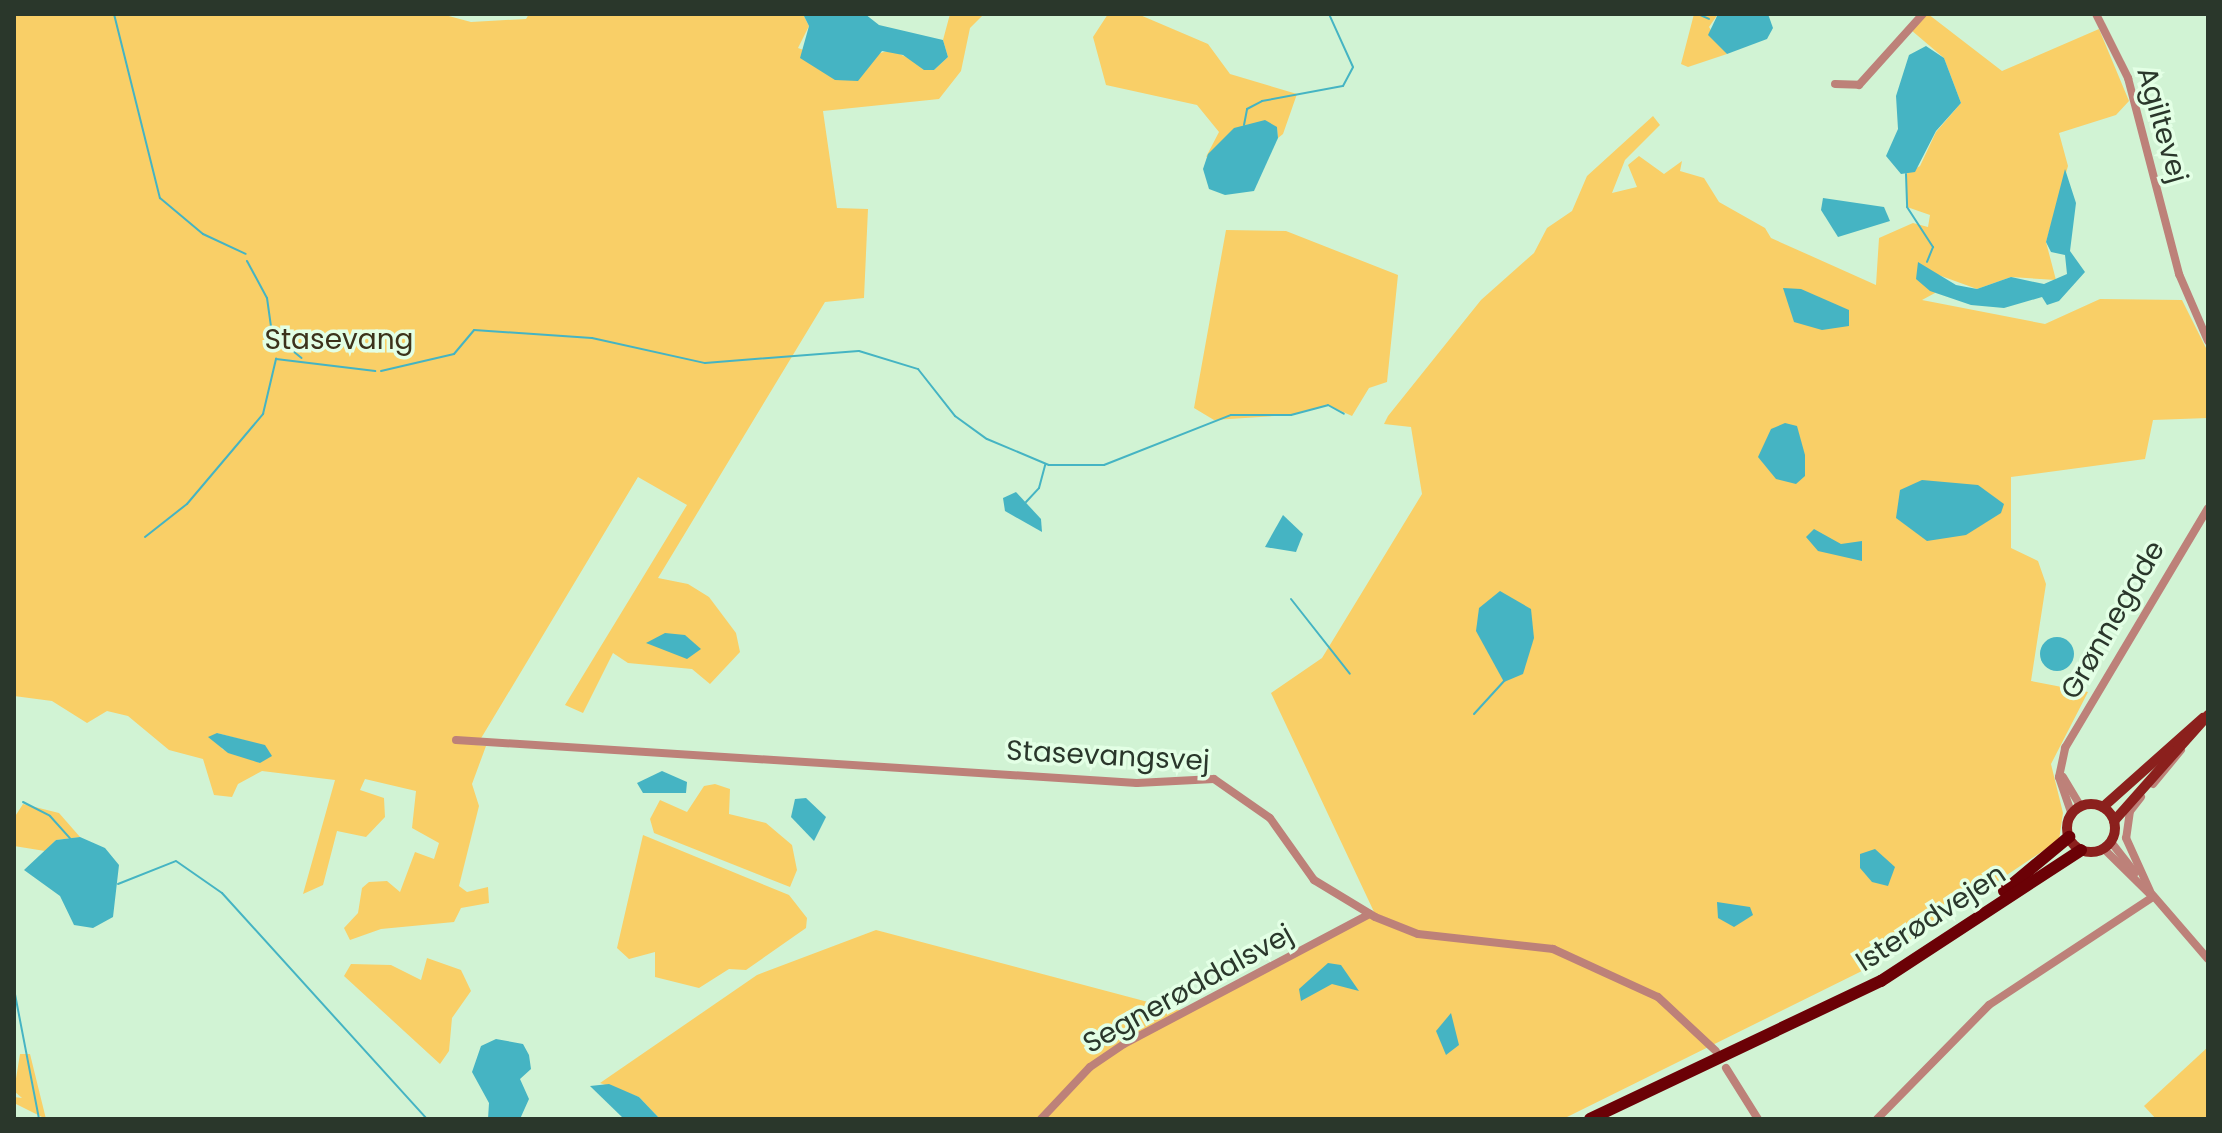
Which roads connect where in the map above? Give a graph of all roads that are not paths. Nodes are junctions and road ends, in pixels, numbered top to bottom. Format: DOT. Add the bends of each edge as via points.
graph roads {
  1 [pos="1923,14"];
  2 [pos="2096,14"];
  3 [pos="1835,84"];
  4 [pos="2208,341"];
  5 [pos="2208,508"];
  6 [pos="2208,715"];
  7 [pos="456,740"];
  8 [pos="2181,750"];
  9 [pos="2062,758"];
  10 [pos="2081,807"];
  11 [pos="2103,807"];
  12 [pos="2072,815"];
  13 [pos="2114,821"];
  14 [pos="2069,837"];
  15 [pos="2107,846"];
  16 [pos="2081,850"];
  17 [pos="2151,894"];
  18 [pos="1370,914"];
  19 [pos="2208,959"];
  20 [pos="1804,1019"];
  21 [pos="1716,1051"];
  22 [pos="1726,1068"];
  23 [pos="1041,1119"];
  24 [pos="1590,1119"];
  25 [pos="1758,1119"];
  26 [pos="1877,1119"];
  1 -- 3 [label="street" via="1859,85"];
  2 -- 4 [label="street, Agiltevej" via="2128,78 2179,274"];
  5 -- 9 [label="street, Grønnegade"];
  6 -- 8 [label="main road"];
  6 -- 11 [label="main road"];
  7 -- 18 [label="street, Stasevangsvej" via="1137,783 1214,779 1270,818 1314,880"];
  8 -- 13 [label="main road"];
  8 -- 17 [label="street" via="2128,819 2128,849"];
  9 -- 10 [label="street" via="2066,787"];
  9 -- 12 [label="street" via="2060,788"];
  10 -- 11 [label="main road"];
  10 -- 12 [label="main road"];
  11 -- 13 [label="main road"];
  12 -- 14 [label="main road"];
  13 -- 15 [label="main road"];
  14 -- 16 [label="main road"];
  14 -- 20 [label="highway, Isterødvejen" via="1930,942"];
  15 -- 16 [label="main road"];
  15 -- 17 [label="street"];
  16 -- 20 [label="highway, Isterødvejen" via="1924,955"];
  17 -- 19 [label="street"];
  17 -- 26 [label="street" via="1989,1005"];
  18 -- 21 [label="street, Stasevangsvej" via="1418,934 1512,940 1565,954 1658,997"];
  18 -- 23 [label="street, Segnerøddalsvej" via="1124,1044 1090,1067"];
  20 -- 24 [label="highway, Isterødvejen"];
  22 -- 25 [label="street"];
}
